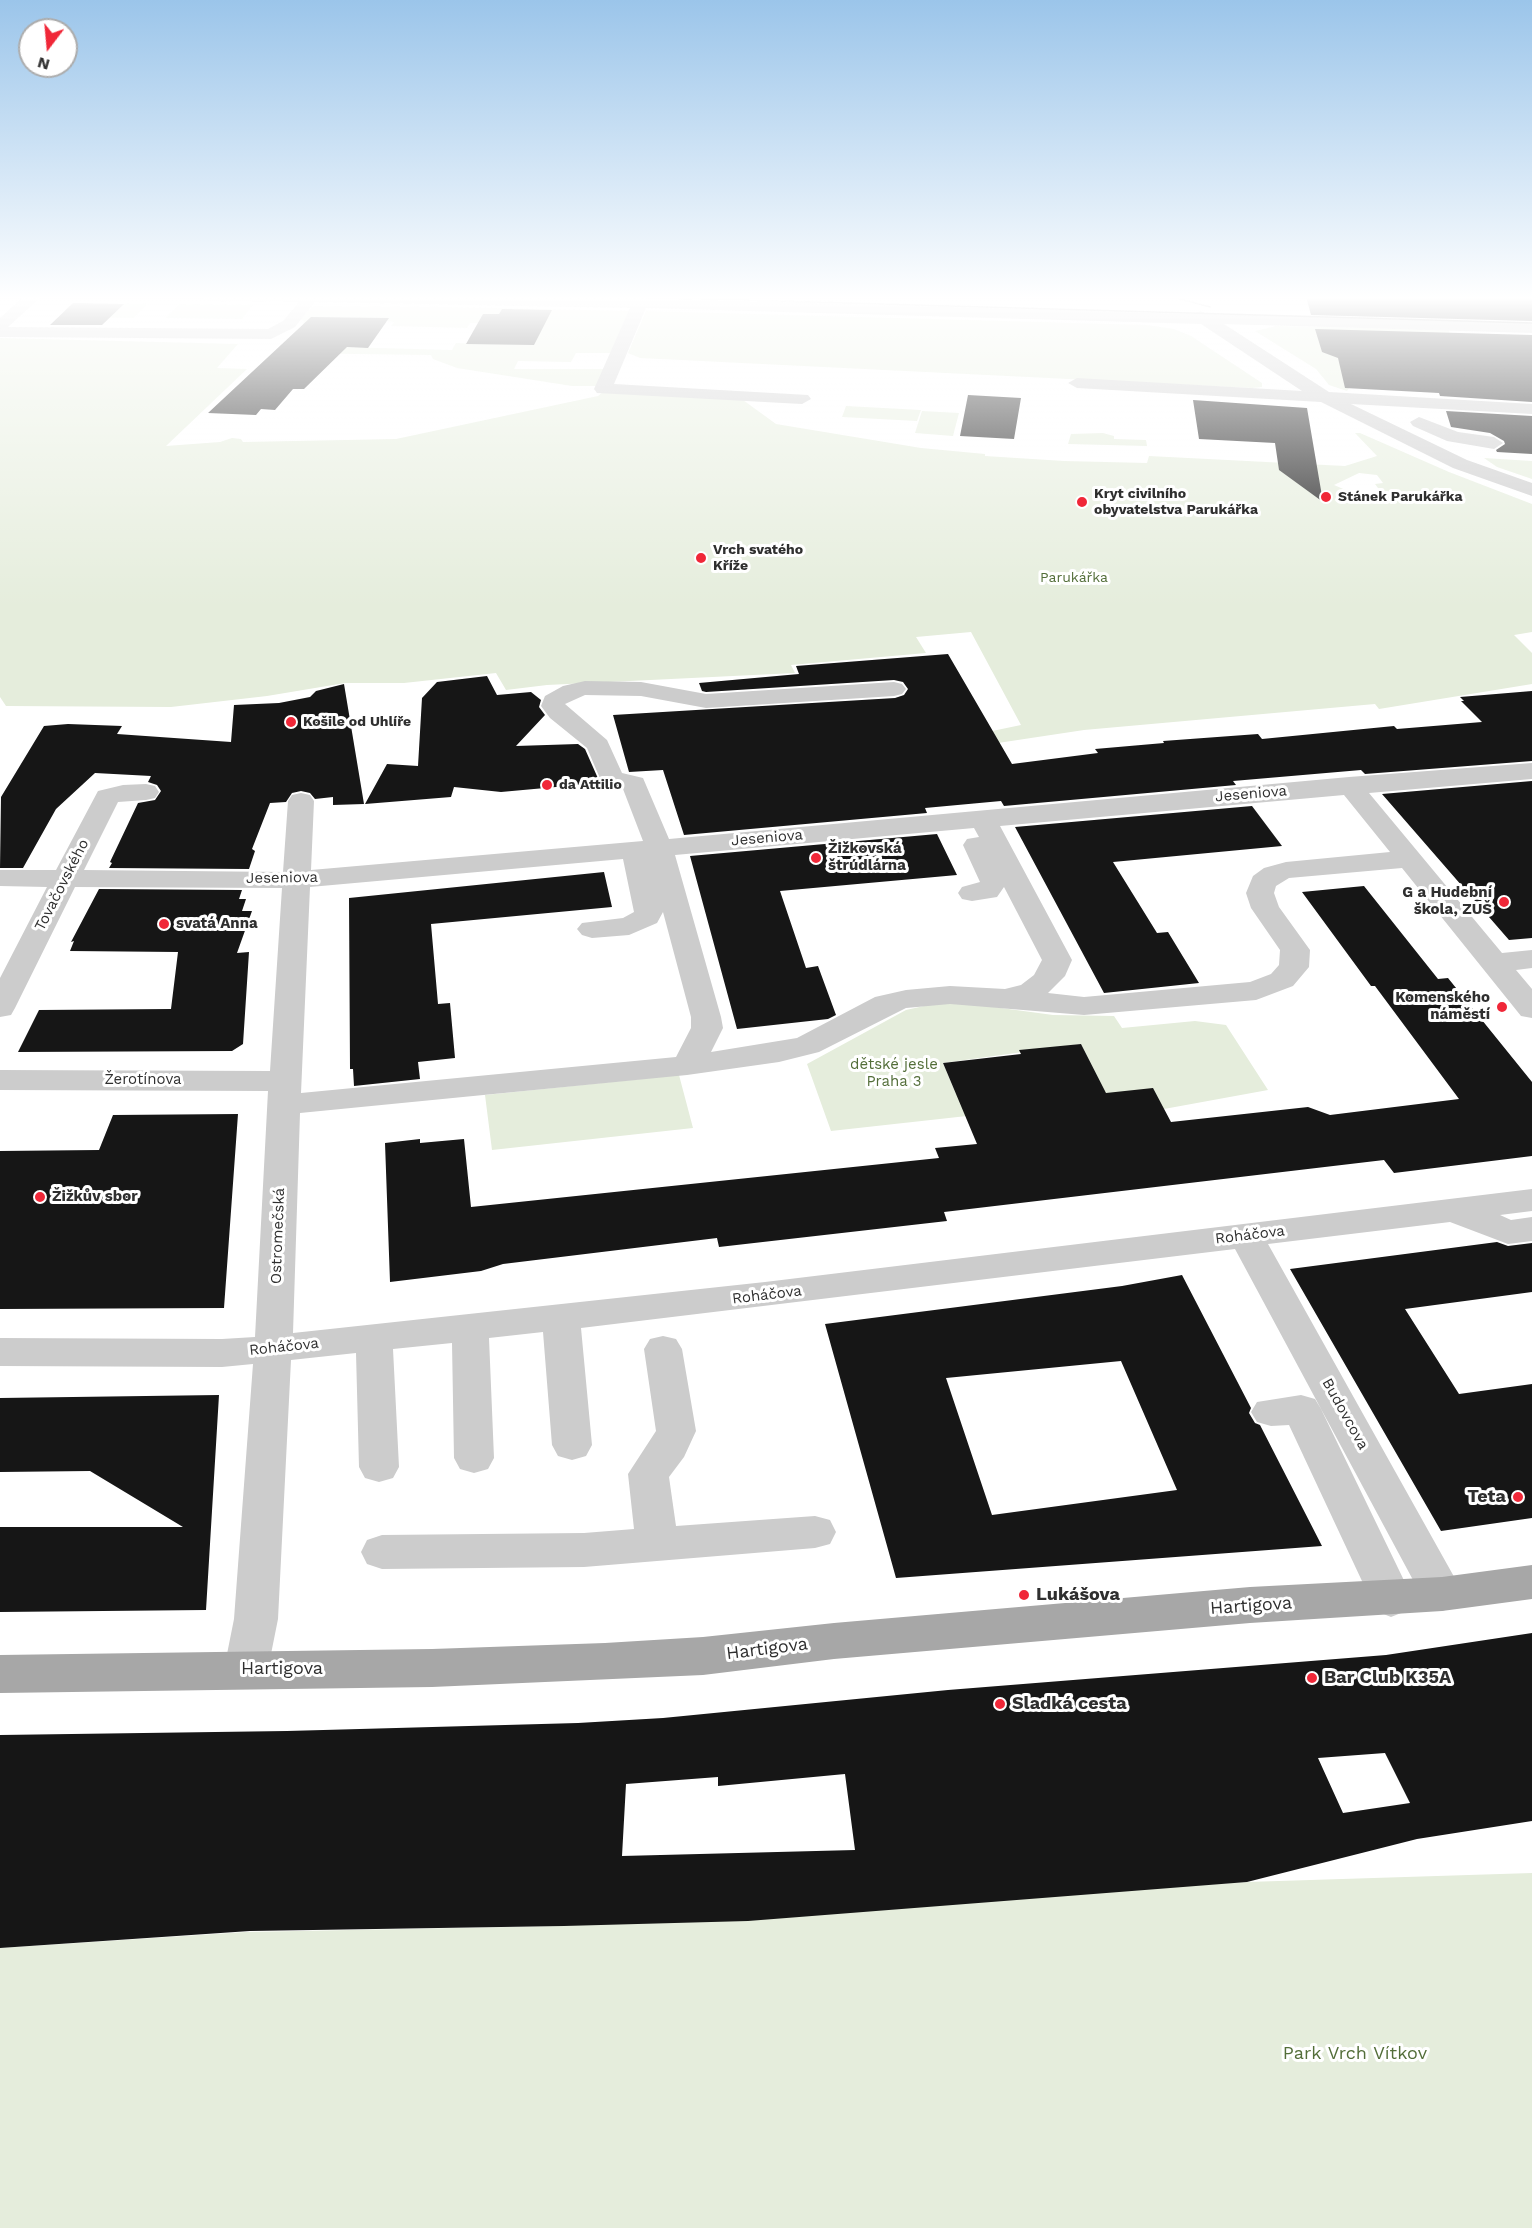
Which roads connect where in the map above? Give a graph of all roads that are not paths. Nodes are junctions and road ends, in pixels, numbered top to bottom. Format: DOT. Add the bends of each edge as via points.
graph roads {
  1 [pos="1331,400"];
  2 [pos="1374,400"];
  3 [pos="1395,402"];
  4 [pos="1532,409"];
  5 [pos="1413,418"];
  6 [pos="1449,421"];
  7 [pos="1494,443"];
  8 [pos="1532,490"];
  9 [pos="894,689"];
  10 [pos="1532,771"];
  11 [pos="1349,785"];
  12 [pos="146,792"];
  13 [pos="301,801"];
  14 [pos="974,818"];
  15 [pos="647,849"];
  16 [pos="1408,859"];
  17 [pos="0,878"];
  18 [pos="65,878"];
  19 [pos="296,880"];
  20 [pos="972,892"];
  21 [pos="592,929"];
  22 [pos="1532,959"];
  23 [pos="1495,963"];
  24 [pos="1007,998"];
  25 [pos="0,1008"];
  26 [pos="1532,1009"];
  27 [pos="687,1065"];
  28 [pos="0,1080"];
  29 [pos="284,1093"];
  30 [pos="1532,1200"];
  31 [pos="1453,1209"];
  32 [pos="1532,1229"];
  33 [pos="1245,1235"];
  34 [pos="561,1317"];
  35 [pos="470,1327"];
  36 [pos="374,1337"];
  37 [pos="273,1349"];
  38 [pos="663,1349"];
  39 [pos="0,1352"];
  40 [pos="1271,1412"];
  41 [pos="572,1445"];
  42 [pos="474,1458"];
  43 [pos="379,1467"];
  44 [pos="815,1532"];
  45 [pos="657,1545"];
  46 [pos="382,1552"];
  47 [pos="1532,1582"];
  48 [pos="1442,1594"];
  49 [pos="1391,1599"];
  50 [pos="246,1669"];
  51 [pos="0,1674"];
  1 -- 8 [label="street" via="1460,464"];
  2 -- 3 [label="street"];
  3 -- 4 [label="street"];
  3 -- 5 [label="street"];
  5 -- 6 [label="street"];
  5 -- 7 [label="street" via="1443,434"];
  9 -- 15 [label="street" via="706,701 641,689 585,688 559,696 553,706 598,745 611,778 634,784"];
  10 -- 11 [label="street, Jeseniova"];
  11 -- 14 [label="street, Jeseniova"];
  11 -- 16 [label="street"];
  12 -- 18 [label="street, Tovačovského" via="107,797"];
  13 -- 19 [label="street, Ostromečská"];
  14 -- 15 [label="street, Jeseniova"];
  14 -- 20 [label="street" via="994,882 987,891"];
  14 -- 24 [label="street" via="1057,960 1054,970 1032,991"];
  15 -- 19 [label="street, Jeseniova"];
  15 -- 21 [label="street" via="648,917 629,926"];
  15 -- 27 [label="street" via="706,1017 702,1040"];
  16 -- 23 [label="street"];
  16 -- 24 [label="street, Žerotínova" via="1286,870 1263,882 1260,893 1265,908 1295,950 1294,967 1282,980 1256,992 1084,1006"];
  17 -- 18 [label="street, Jeseniova"];
  18 -- 19 [label="street, Jeseniova"];
  18 -- 25 [label="street, Tovačovského"];
  19 -- 29 [label="street, Ostromečská"];
  22 -- 23 [label="street"];
  23 -- 26 [label="street"];
  24 -- 27 [label="street, Žerotínova" via="950,995 906,999 886,1004 808,1045"];
  27 -- 29 [label="street, Žerotínova" via="438,1091"];
  28 -- 29 [label="street, Žerotínova"];
  29 -- 37 [label="street, Ostromečská"];
  30 -- 31 [label="street, Roháčova"];
  31 -- 32 [label="street" via="1508,1232"];
  31 -- 33 [label="street, Roháčova"];
  33 -- 34 [label="street, Roháčova"];
  33 -- 48 [label="street, Budovcova"];
  34 -- 35 [label="street, Roháčova"];
  34 -- 41 [label="street"];
  35 -- 36 [label="street, Roháčova"];
  35 -- 42 [label="street"];
  36 -- 37 [label="street, Roháčova"];
  36 -- 43 [label="street"];
  37 -- 39 [label="street, Roháčova" via="222,1353"];
  37 -- 50 [label="street, Ostromečská" via="256,1619"];
  38 -- 45 [label="street" via="676,1431 670,1446 648,1474"];
  40 -- 49 [label="street" via="1301,1408"];
  44 -- 45 [label="street"];
  45 -- 46 [label="street" via="584,1550"];
  47 -- 48 [label="main road, Hartigova"];
  48 -- 49 [label="main road, Hartigova"];
  49 -- 50 [label="main road, Hartigova" via="1250,1605 605,1662"];
  50 -- 51 [label="main road, Hartigova"];
}
